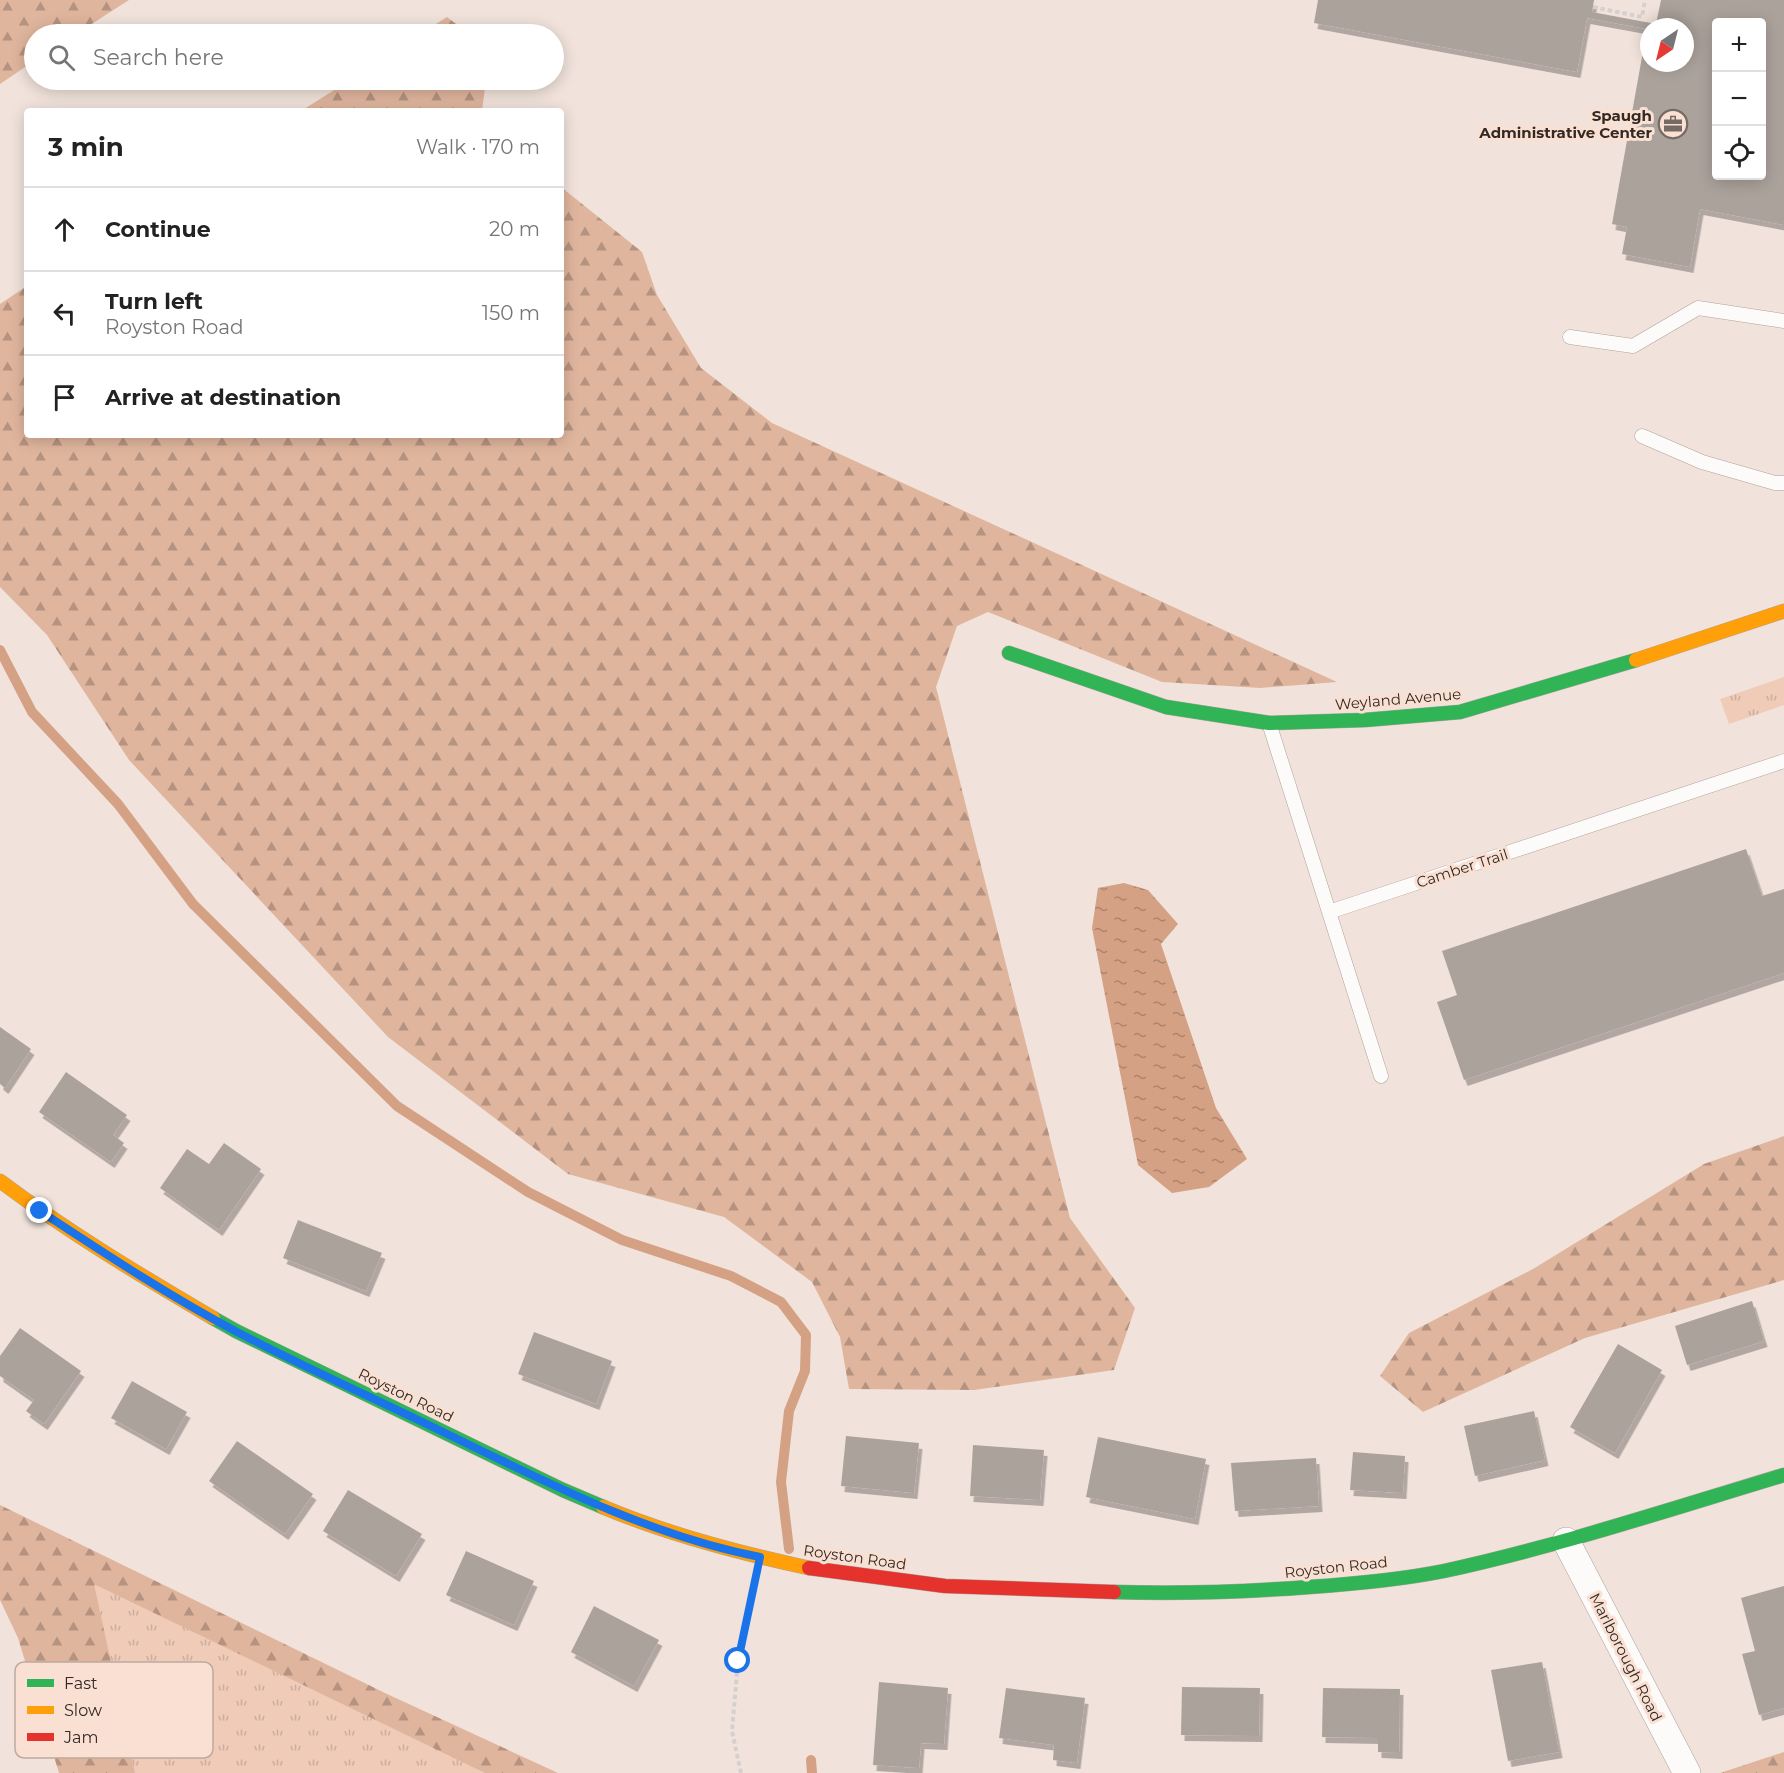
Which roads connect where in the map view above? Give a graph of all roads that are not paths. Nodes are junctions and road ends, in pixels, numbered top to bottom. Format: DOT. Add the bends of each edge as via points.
graph roads {
  1 [pos="1784,321"];
  2 [pos="1570,337"];
  3 [pos="1642,436"];
  4 [pos="1784,483"];
  5 [pos="1784,611"];
  6 [pos="1009,653"];
  7 [pos="1269,723"];
  8 [pos="1784,762"];
  9 [pos="1329,912"];
  10 [pos="1381,1076"];
  11 [pos="0,1181"];
  12 [pos="1784,1475"];
  13 [pos="1566,1541"];
  14 [pos="1687,1773"];
  1 -- 2 [label="lane" via="1698,308 1633,346"];
  3 -- 4 [label="lane" via="1702,462"];
  5 -- 7 [label="street, Weyland Avenue" via="1607,670 1460,712"];
  6 -- 7 [label="street, Weyland Avenue" via="1166,707"];
  7 -- 9 [label="lane"];
  8 -- 9 [label="lane, Camber Trail"];
  9 -- 10 [label="lane"];
  11 -- 13 [label="street, Royston Road" via="127,1268 236,1331 563,1490 631,1519 734,1552 826,1571 945,1586 1179,1594 1353,1584 1442,1571"];
  12 -- 13 [label="street, Royston Road"];
  13 -- 14 [label="street, Marlborough Road"];
}
